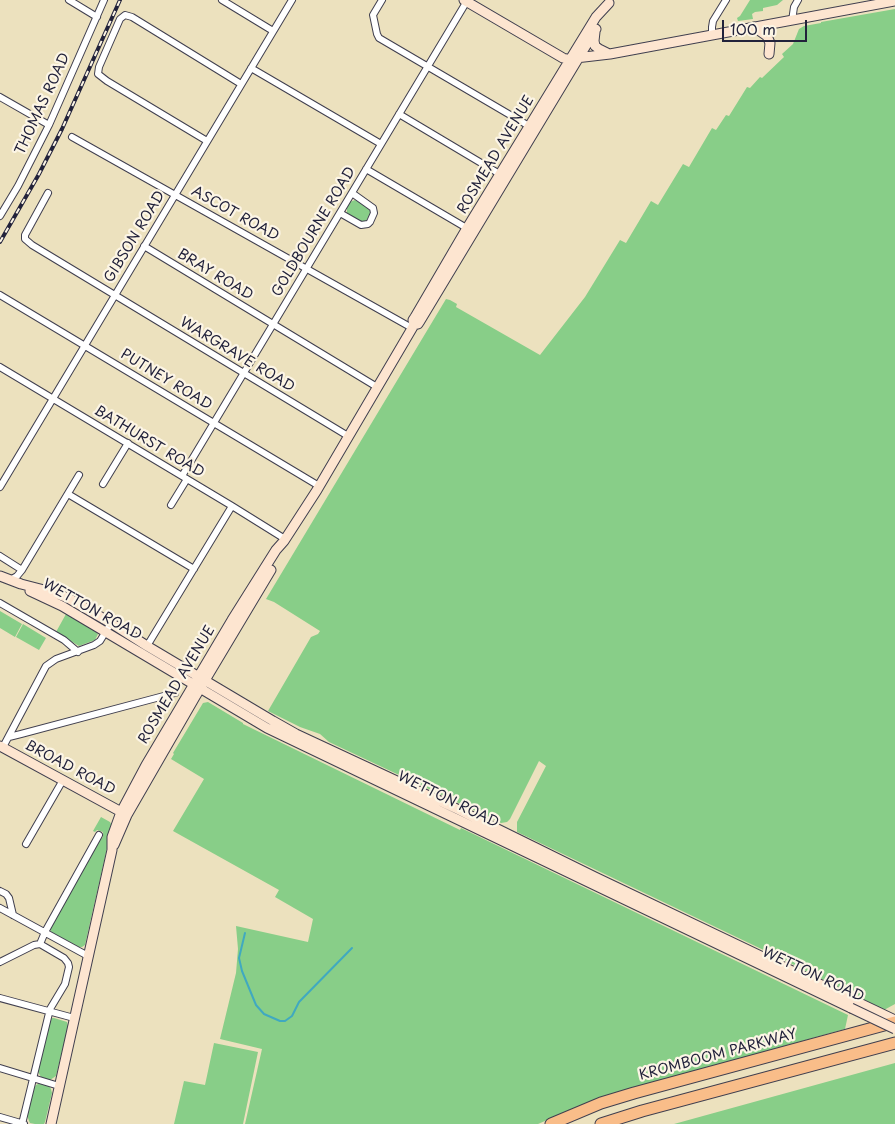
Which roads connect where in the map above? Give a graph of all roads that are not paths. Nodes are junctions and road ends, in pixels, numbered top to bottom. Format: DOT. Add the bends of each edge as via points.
graph roads {
  1 [pos="69,0"];
  2 [pos="104,0"];
  3 [pos="222,0"];
  4 [pos="292,0"];
  5 [pos="382,0"];
  6 [pos="726,0"];
  7 [pos="798,0"];
  8 [pos="466,1"];
  9 [pos="895,1"];
  10 [pos="610,2"];
  11 [pos="876,2"];
  12 [pos="97,17"];
  13 [pos="792,21"];
  14 [pos="754,27"];
  15 [pos="596,30"];
  16 [pos="273,31"];
  17 [pos="712,34"];
  18 [pos="610,54"];
  19 [pos="769,54"];
  20 [pos="574,59"];
  21 [pos="428,66"];
  22 [pos="251,68"];
  23 [pos="241,84"];
  24 [pos="0,97"];
  25 [pos="399,114"];
  26 [pos="49,125"];
  27 [pos="529,126"];
  28 [pos="72,136"];
  29 [pos="207,141"];
  30 [pos="381,144"];
  31 [pos="366,169"];
  32 [pos="503,176"];
  33 [pos="48,193"];
  34 [pos="352,193"];
  35 [pos="175,194"];
  36 [pos="340,213"];
  37 [pos="0,216"];
  38 [pos="471,230"];
  39 [pos="144,246"];
  40 [pos="306,268"];
  41 [pos="0,295"];
  42 [pos="114,295"];
  43 [pos="272,324"];
  44 [pos="413,327"];
  45 [pos="84,346"];
  46 [pos="0,367"];
  47 [pos="243,374"];
  48 [pos="377,387"];
  49 [pos="53,398"];
  50 [pos="213,423"];
  51 [pos="348,436"];
  52 [pos="128,443"];
  53 [pos="79,475"];
  54 [pos="184,477"];
  55 [pos="104,484"];
  56 [pos="0,486"];
  57 [pos="319,486"];
  58 [pos="68,494"];
  59 [pos="172,505"];
  60 [pos="232,506"];
  61 [pos="284,540"];
  62 [pos="0,556"];
  63 [pos="194,569"];
  64 [pos="22,570"];
  65 [pos="0,577"];
  66 [pos="10,580"];
  67 [pos="21,584"];
  68 [pos="0,603"];
  69 [pos="111,623"];
  70 [pos="106,632"];
  71 [pos="147,646"];
  72 [pos="78,652"];
  73 [pos="199,683"];
  74 [pos="175,693"];
  75 [pos="9,736"];
  76 [pos="2,747"];
  77 [pos="63,780"];
  78 [pos="124,813"];
  79 [pos="99,835"];
  80 [pos="26,844"];
  81 [pos="0,891"];
  82 [pos="0,908"];
  83 [pos="13,915"];
  84 [pos="45,932"];
  85 [pos="40,944"];
  86 [pos="88,956"];
  87 [pos="0,962"];
  88 [pos="0,998"];
  89 [pos="854,1005"];
  90 [pos="50,1012"];
  91 [pos="74,1018"];
  92 [pos="895,1021"];
  93 [pos="895,1029"];
  94 [pos="895,1043"];
  95 [pos="0,1068"];
  96 [pos="34,1078"];
  97 [pos="59,1086"];
  98 [pos="0,1117"];
  99 [pos="23,1124"];
  100 [pos="51,1124"];
  101 [pos="550,1124"];
  102 [pos="601,1124"];
  1 -- 12 [label="street"];
  2 -- 12 [label="street, THOMAS ROAD"];
  3 -- 16 [label="street"];
  4 -- 16 [label="street, GIBSON ROAD"];
  5 -- 21 [label="street" via="373,15 378,36"];
  6 -- 17 [label="street" via="713,21"];
  7 -- 13 [label="street"];
  8 -- 20 [label="main road" via="563,58"];
  8 -- 21 [label="street, GOLDBOURNE ROAD"];
  9 -- 11 [label="main road"];
  10 -- 15 [label="main road, ROSMEAD AVENUE"];
  10 -- 20 [label="main road, ROSMEAD AVENUE" via="596,17"];
  11 -- 13 [label="main road"];
  12 -- 26 [label="street, THOMAS ROAD"];
  13 -- 14 [label="main road"];
  14 -- 17 [label="main road"];
  14 -- 19 [label="main road" via="767,36"];
  15 -- 18 [label="main road" via="595,46"];
  15 -- 20 [label="main road, ROSMEAD AVENUE"];
  16 -- 22 [label="street, GIBSON ROAD"];
  17 -- 18 [label="main road"];
  18 -- 20 [label="main road"];
  20 -- 27 [label="main road, ROSMEAD AVENUE"];
  20 -- 32 [label="main road, ROSMEAD AVENUE"];
  21 -- 25 [label="street, GOLDBOURNE ROAD"];
  21 -- 27 [label="street"];
  22 -- 23 [label="street, GIBSON ROAD"];
  22 -- 30 [label="street"];
  23 -- 29 [label="street, GIBSON ROAD"];
  23 -- 29 [label="street" via="128,15 120,19 98,74"];
  24 -- 26 [label="street"];
  25 -- 30 [label="street, GOLDBOURNE ROAD"];
  25 -- 32 [label="street"];
  26 -- 37 [label="street, THOMAS ROAD"];
  27 -- 32 [label="main road, ROSMEAD AVENUE"];
  28 -- 35 [label="street, ASCOT ROAD"];
  29 -- 35 [label="street, GIBSON ROAD"];
  30 -- 31 [label="street, GOLDBOURNE ROAD"];
  31 -- 34 [label="street, GOLDBOURNE ROAD"];
  31 -- 38 [label="street"];
  32 -- 38 [label="main road, ROSMEAD AVENUE"];
  33 -- 42 [label="street, WARGRAVE ROAD" via="25,235 26,239"];
  34 -- 36 [label="street, GOLDBOURNE ROAD"];
  34 -- 36 [label="street" via="373,208 370,222 361,225"];
  35 -- 39 [label="street, GIBSON ROAD"];
  35 -- 40 [label="street, ASCOT ROAD"];
  36 -- 40 [label="street, GOLDBOURNE ROAD"];
  38 -- 44 [label="main road, ROSMEAD AVENUE" via="413,320"];
  39 -- 42 [label="street, GIBSON ROAD"];
  39 -- 43 [label="street, BRAY ROAD"];
  40 -- 43 [label="street, GOLDBOURNE ROAD"];
  40 -- 44 [label="street, ASCOT ROAD"];
  41 -- 45 [label="street, PUTNEY ROAD"];
  42 -- 45 [label="street, GIBSON ROAD"];
  42 -- 47 [label="street, WARGRAVE ROAD"];
  43 -- 47 [label="street, GOLDBOURNE ROAD"];
  43 -- 48 [label="street, BRAY ROAD"];
  44 -- 48 [label="main road, ROSMEAD AVENUE"];
  45 -- 49 [label="street, GIBSON ROAD"];
  45 -- 50 [label="street, PUTNEY ROAD"];
  46 -- 49 [label="street, BATHURST ROAD"];
  47 -- 50 [label="street, GOLDBOURNE ROAD"];
  47 -- 51 [label="street, WARGRAVE ROAD"];
  48 -- 51 [label="main road, ROSMEAD AVENUE"];
  49 -- 52 [label="street, BATHURST ROAD"];
  49 -- 56 [label="street, GIBSON ROAD"];
  50 -- 54 [label="street, GOLDBOURNE ROAD"];
  50 -- 57 [label="street, PUTNEY ROAD"];
  51 -- 57 [label="main road, ROSMEAD AVENUE"];
  52 -- 54 [label="street, BATHURST ROAD"];
  52 -- 55 [label="street"];
  53 -- 58 [label="street"];
  54 -- 59 [label="street, GOLDBOURNE ROAD"];
  54 -- 60 [label="street, BATHURST ROAD"];
  57 -- 61 [label="main road, ROSMEAD AVENUE"];
  58 -- 63 [label="street"];
  58 -- 64 [label="street"];
  60 -- 61 [label="street, BATHURST ROAD"];
  60 -- 63 [label="street"];
  61 -- 73 [label="main road, ROSMEAD AVENUE"];
  62 -- 64 [label="street"];
  63 -- 71 [label="street"];
  64 -- 66 [label="street"];
  64 -- 67 [label="street"];
  65 -- 66 [label="main road, WETTON ROAD"];
  65 -- 70 [label="main road, WETTON ROAD" via="62,606"];
  66 -- 67 [label="main road, WETTON ROAD"];
  67 -- 69 [label="main road, WETTON ROAD" via="68,598"];
  68 -- 72 [label="street" via="64,640"];
  69 -- 70 [label="street"];
  69 -- 71 [label="main road, WETTON ROAD"];
  70 -- 72 [label="street" via="94,645"];
  70 -- 73 [label="main road, WETTON ROAD"];
  71 -- 73 [label="main road, WETTON ROAD"];
  72 -- 75 [label="street" via="46,666"];
  73 -- 78 [label="main road, ROSMEAD AVENUE" via="146,765"];
  73 -- 89 [label="main road, WETTON ROAD" via="275,732"];
  74 -- 75 [label="street"];
  75 -- 76 [label="street"];
  76 -- 77 [label="main road, BROAD ROAD"];
  77 -- 78 [label="main road, BROAD ROAD"];
  77 -- 80 [label="street"];
  78 -- 86 [label="main road, ROSMEAD AVENUE" via="112,837 112,850"];
  79 -- 84 [label="street"];
  81 -- 83 [label="street" via="10,898"];
  82 -- 83 [label="street"];
  83 -- 84 [label="street"];
  84 -- 85 [label="street"];
  84 -- 86 [label="street"];
  85 -- 87 [label="street"];
  85 -- 90 [label="street" via="64,958 69,965"];
  86 -- 91 [label="main road, ROSMEAD AVENUE"];
  88 -- 90 [label="street"];
  89 -- 92 [label="main road, WETTON ROAD"];
  89 -- 93 [label="main road, WETTON ROAD, bridge"];
  90 -- 91 [label="street"];
  90 -- 96 [label="street"];
  91 -- 97 [label="main road, ROSMEAD AVENUE"];
  92 -- 101 [label="highway, KROMBOOM PARKWAY" via="634,1093"];
  94 -- 102 [label="highway"];
  95 -- 96 [label="street"];
  96 -- 97 [label="street"];
  96 -- 99 [label="street"];
  97 -- 100 [label="main road, ROSMEAD AVENUE"];
  98 -- 99 [label="street"];
}
